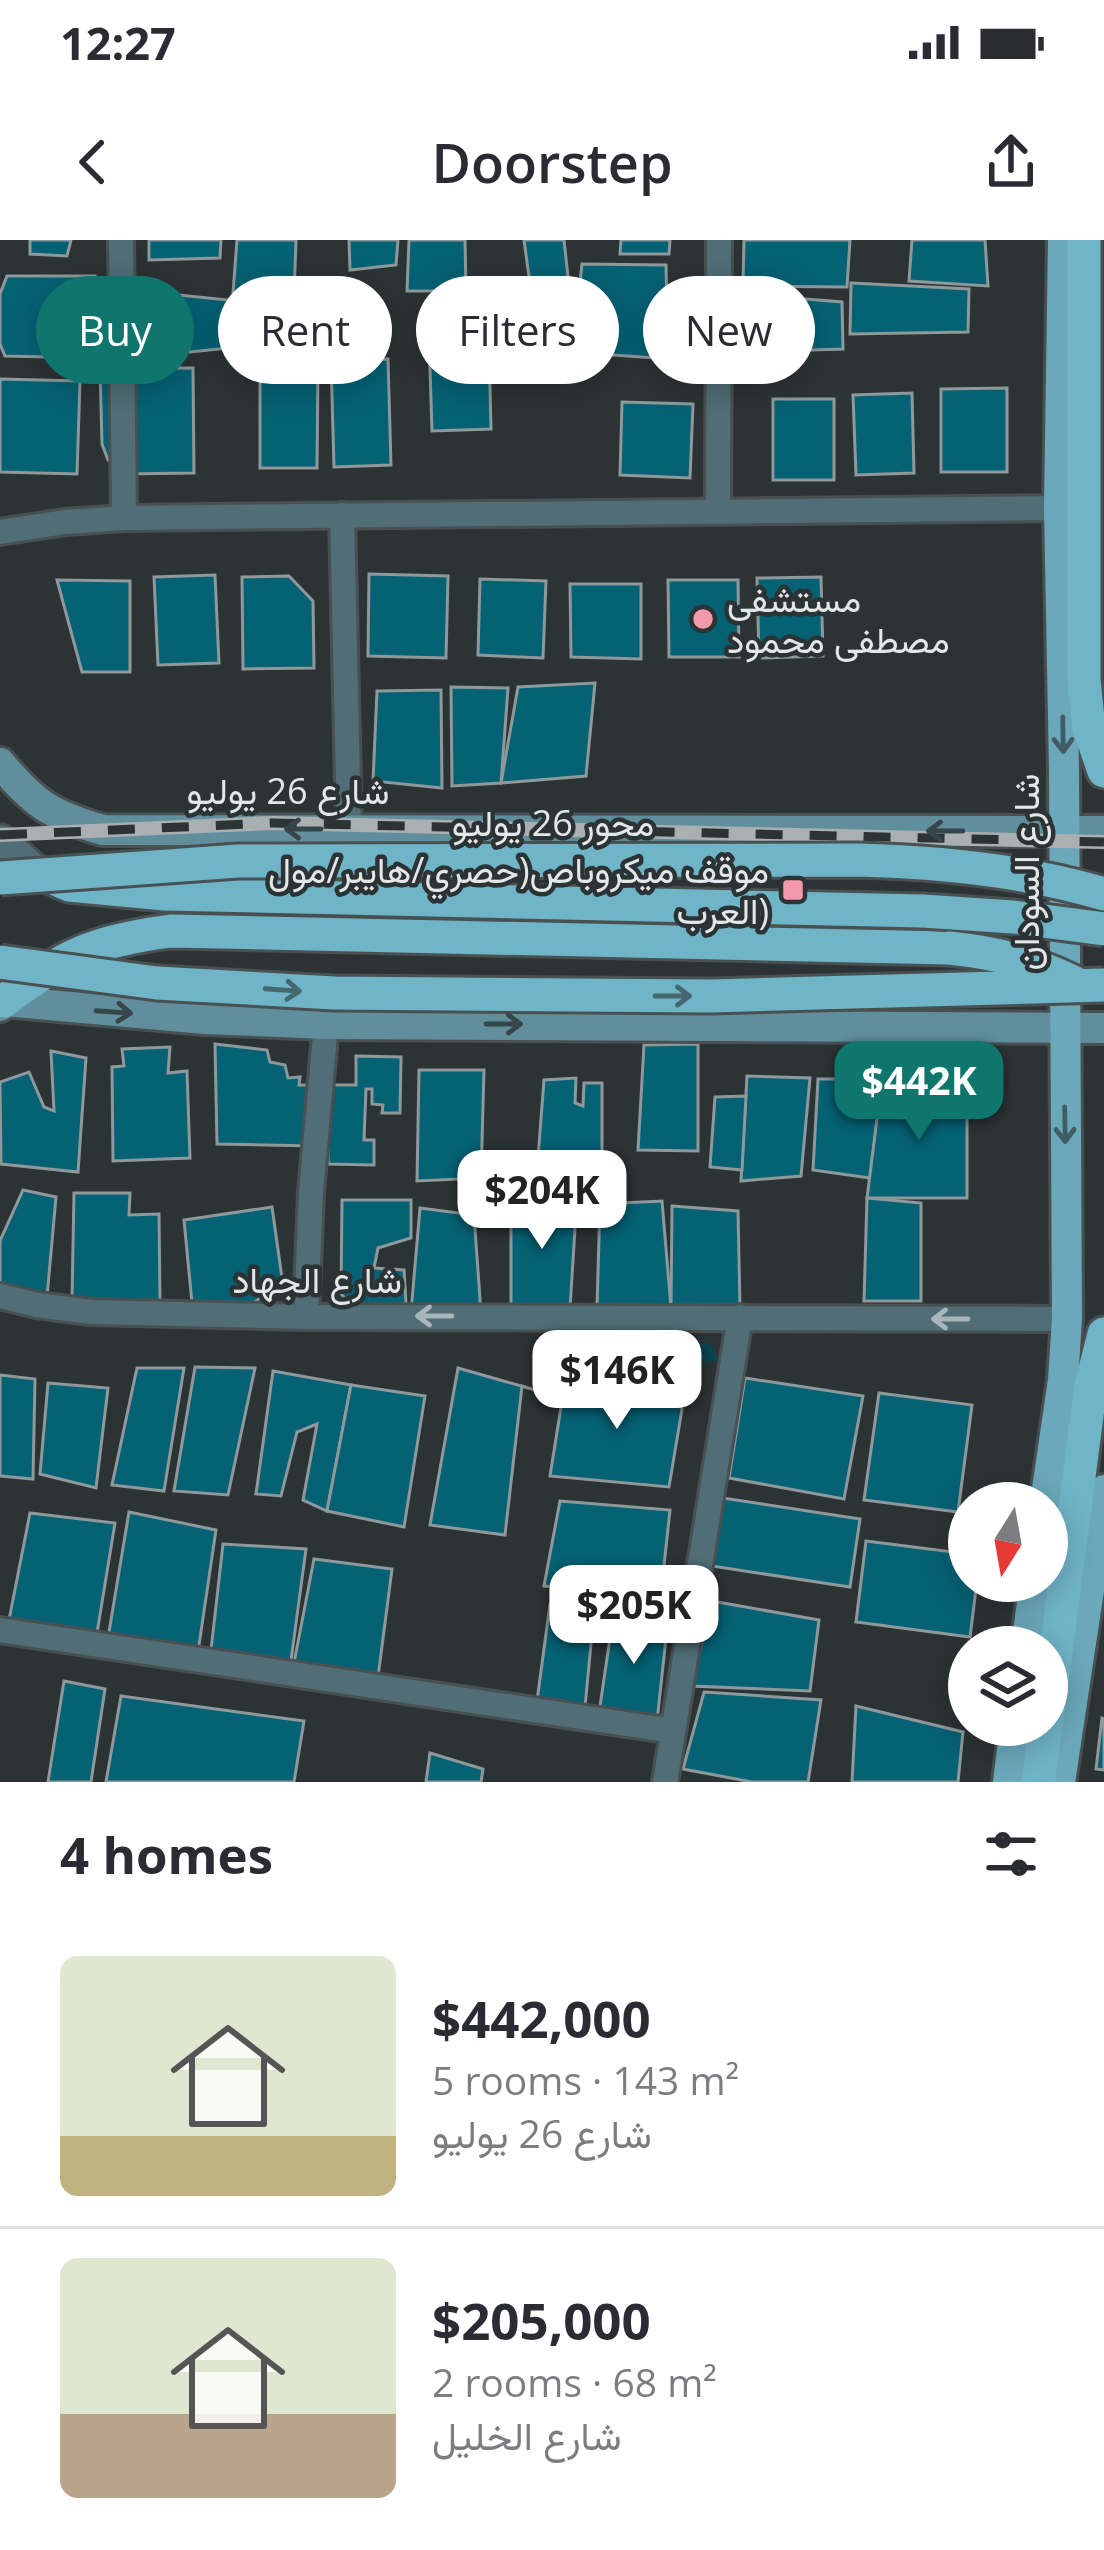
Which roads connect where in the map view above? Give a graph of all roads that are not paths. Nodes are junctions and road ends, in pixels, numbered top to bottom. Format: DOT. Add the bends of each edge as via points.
graph roads {
  1 [pos="121,240"];
  2 [pos="719,240"];
  3 [pos="1064,240"];
  4 [pos="1084,240"];
  5 [pos="1059,508"];
  6 [pos="718,511"];
  7 [pos="342,515"];
  8 [pos="124,518"];
  9 [pos="0,532"];
  10 [pos="0,764"];
  11 [pos="1104,771"];
  12 [pos="350,828"];
  13 [pos="1064,831"];
  14 [pos="1104,831"];
  15 [pos="0,840"];
  16 [pos="34,870"];
  17 [pos="0,878"];
  18 [pos="1104,894"];
  19 [pos="1104,928"];
  20 [pos="0,962"];
  21 [pos="1091,985"];
  22 [pos="2,1003"];
  23 [pos="326,1024"];
  24 [pos="1064,1026"];
  25 [pos="1104,1028"];
  26 [pos="0,1296"];
  27 [pos="306,1316"];
  28 [pos="740,1317"];
  29 [pos="1067,1319"];
  30 [pos="1104,1334"];
  31 [pos="1049,1482"];
  32 [pos="1104,1490"];
  33 [pos="1060,1626"];
  34 [pos="0,1630"];
  35 [pos="673,1731"];
  36 [pos="1012,1746"];
  37 [pos="1043,1746"];
  38 [pos="664,1782"];
  39 [pos="1008,1782"];
  40 [pos="1038,1782"];
  41 [pos="1060,1782"];
  1 -- 8 [label="street"];
  2 -- 6 [label="street"];
  3 -- 5 [label="main road, شارع السودان"];
  4 -- 11 [label="highway" via="1084,680"];
  5 -- 6 [label="street"];
  5 -- 13 [label="main road, شارع السودان, one-way"];
  6 -- 7 [label="street"];
  7 -- 8 [label="street"];
  7 -- 12 [label="street"];
  8 -- 9 [label="street"];
  12 -- 10 [label="main road, شارع 26 يوليو, one-way" via="103,830 27,796"];
  13 -- 12 [label="main road, شارع 26 يوليو, one-way"];
  13 -- 14 [label="main road, شارع 26 يوليو"];
  13 -- 24 [label="main road, شارع السودان"];
  15 -- 16 [label="street"];
  16 -- 19 [label="highway, bridge" via="69,885 165,894 923,911"];
  17 -- 18 [label="highway, محور 26 يوليو, bridge" via="179,863 858,860 984,869"];
  20 -- 21 [label="highway, one-way, bridge" via="334,993 711,996"];
  21 -- 22 [label="highway, bridge" via="1021,959 949,948 171,932 80,951"];
  22 -- 23 [label="main road, one-way"];
  23 -- 24 [label="main road, one-way"];
  23 -- 27 [label="street"];
  24 -- 25 [label="main road"];
  24 -- 29 [label="main road, شارع السودان, one-way"];
  26 -- 27 [label="street, شارع الجهاد" via="91,1312"];
  28 -- 27 [label="street, شارع الجهاد, one-way"];
  29 -- 28 [label="street, شارع الجهاد, one-way"];
  28 -- 35 [label="street"];
  29 -- 31 [label="main road, شارع السودان"];
  30 -- 33 [label="highway"];
  32 -- 41 [label="main road"];
  34 -- 35 [label="street"];
  35 -- 38 [label="street"];
  36 -- 39 [label="main road"];
  37 -- 40 [label="highway"];
}
